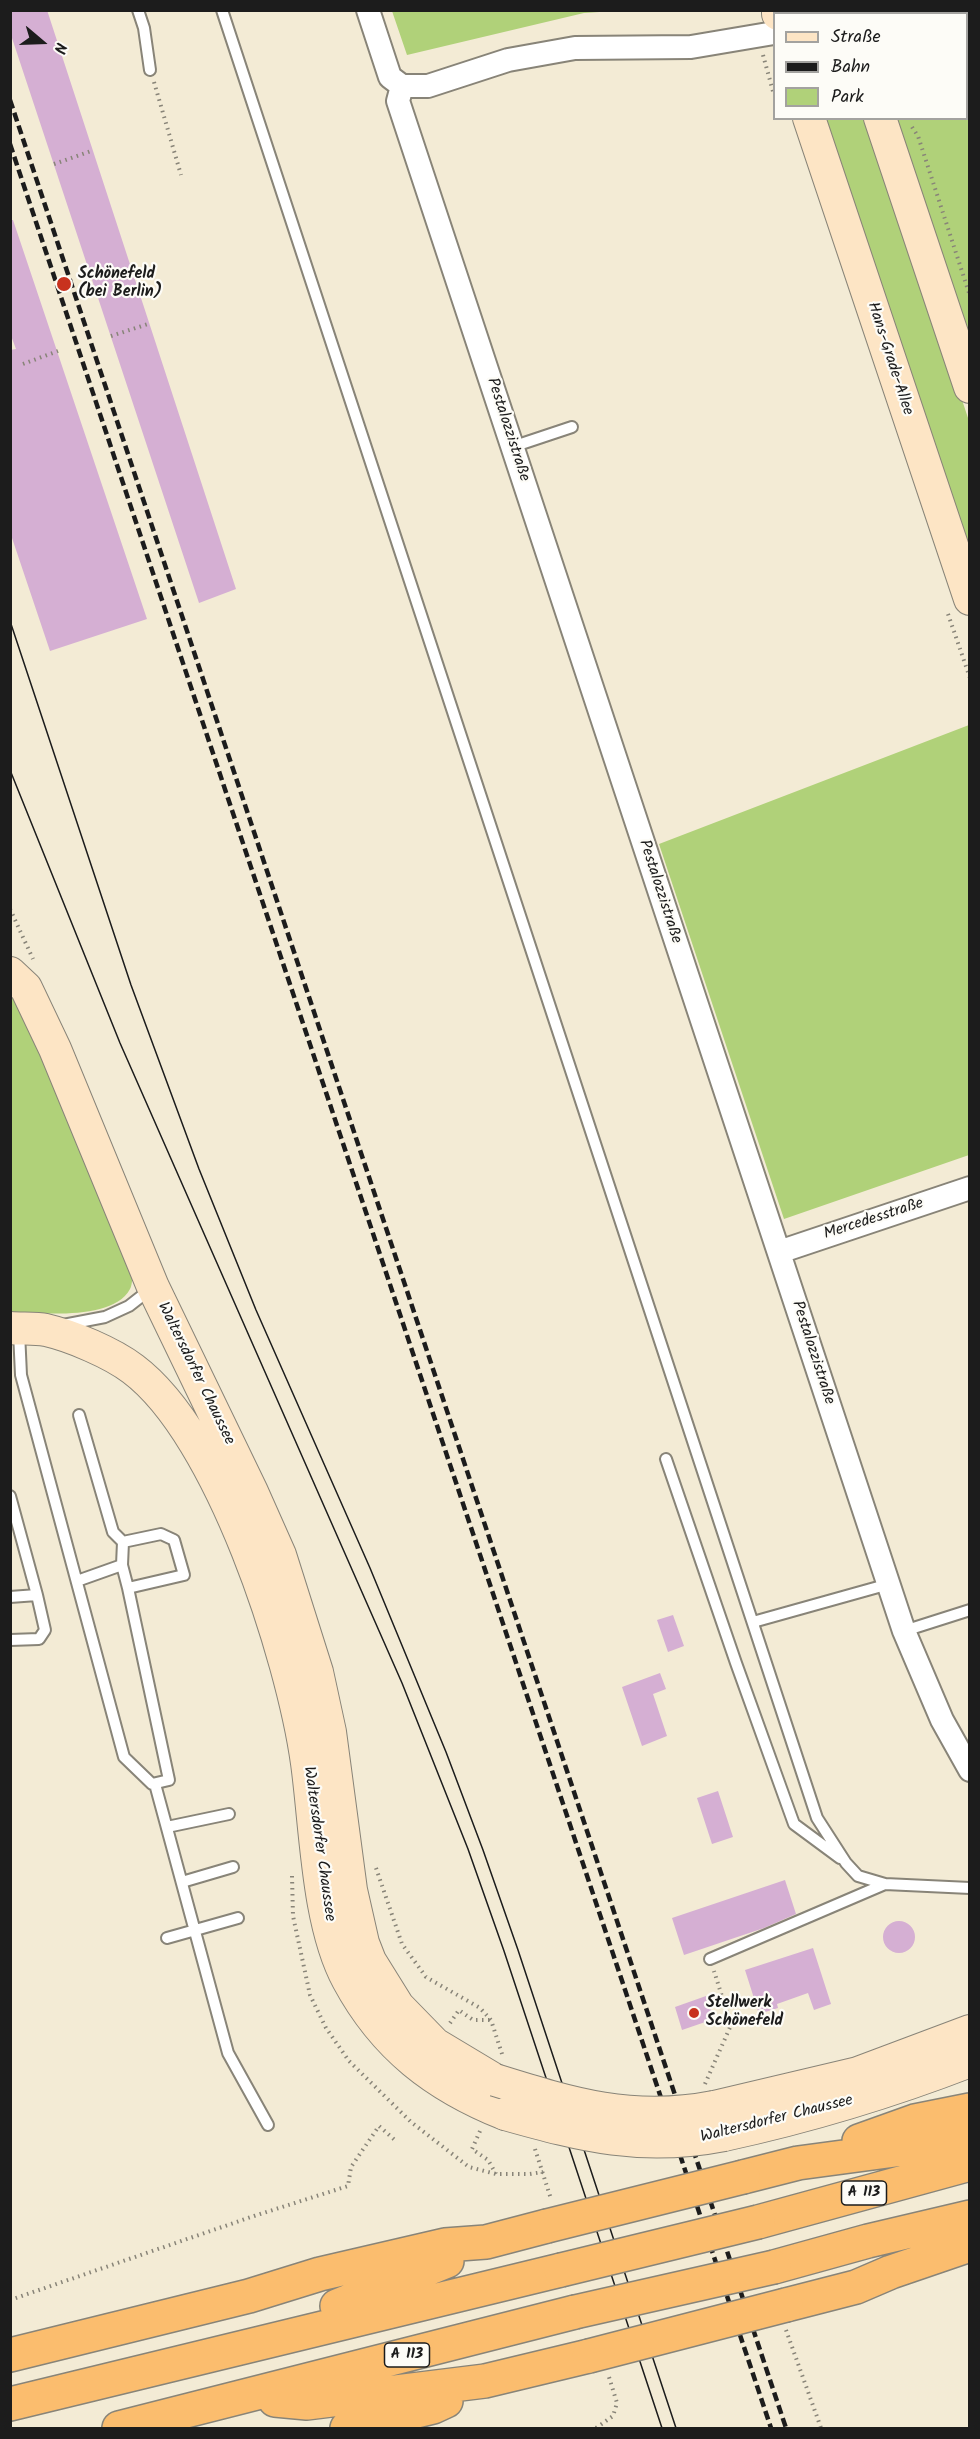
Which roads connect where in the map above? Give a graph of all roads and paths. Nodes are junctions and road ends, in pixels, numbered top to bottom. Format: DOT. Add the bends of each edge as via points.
graph roads {
  1 [pos="138,10"];
  2 [pos="222,10"];
  3 [pos="368,10"];
  4 [pos="773,33"];
  5 [pos="150,70"];
  6 [pos="402,86"];
  7 [pos="810,120"];
  8 [pos="881,120"];
  9 [pos="907,120"];
  10 [pos="91,151"];
  11 [pos="54,164"];
  12 [pos="181,175"];
  13 [pos="969,296"];
  14 [pos="148,324"];
  15 [pos="128,325"];
  16 [pos="129,331"];
  17 [pos="111,336"];
  18 [pos="58,351"];
  19 [pos="23,364"];
  20 [pos="969,387"];
  21 [pos="572,427"];
  22 [pos="512,447"];
  23 [pos="969,599"];
  24 [pos="10,973"];
  25 [pos="969,1188"];
  26 [pos="779,1252"];
  27 [pos="153,1287"];
  28 [pos="25,1329"];
  29 [pos="79,1416"];
  30 [pos="666,1459"];
  31 [pos="10,1496"];
  32 [pos="123,1542"];
  33 [pos="122,1565"];
  34 [pos="77,1581"];
  35 [pos="889,1584"];
  36 [pos="128,1588"];
  37 [pos="37,1595"];
  38 [pos="10,1598"];
  39 [pos="969,1610"];
  40 [pos="753,1622"];
  41 [pos="904,1631"];
  42 [pos="10,1640"];
  43 [pos="969,1770"];
  44 [pos="155,1784"];
  45 [pos="228,1814"];
  46 [pos="166,1827"];
  47 [pos="374,1862"];
  48 [pos="846,1863"];
  49 [pos="233,1867"];
  50 [pos="182,1882"];
  51 [pos="885,1884"];
  52 [pos="969,1888"];
  53 [pos="238,1918"];
  54 [pos="195,1930"];
  55 [pos="167,1938"];
  56 [pos="710,1959"];
  57 [pos="491,2020"];
  58 [pos="447,2026"];
  59 [pos="969,2031"];
  60 [pos="969,2061"];
  61 [pos="499,2069"];
  62 [pos="969,2109"];
  63 [pos="493,2120"];
  64 [pos="719,2121"];
  65 [pos="268,2125"];
  66 [pos="396,2140"];
  67 [pos="969,2140"];
  68 [pos="798,2163"];
  69 [pos="969,2164"];
  70 [pos="496,2174"];
  71 [pos="969,2217"];
  72 [pos="486,2242"];
  73 [pos="969,2245"];
  74 [pos="969,2266"];
  75 [pos="856,2287"];
  76 [pos="10,2300"];
  77 [pos="307,2330"];
  78 [pos="10,2355"];
  79 [pos="485,2381"];
  80 [pos="240,2398"];
  81 [pos="10,2404"];
  82 [pos="119,2428"];
  83 [pos="347,2428"];
  1 -- 5 [label="lane"];
  2 -- 40 [label="lane"];
  3 -- 6 [label="street" via="390,77"];
  4 -- 6 [label="street" via="690,47 575,48 508,60 428,86"];
  5 -- 12 [label="path"];
  6 -- 22 [label="street, Pestalozzistraße" via="398,101"];
  7 -- 23 [label="main road, Hans-Grade-Allee"];
  8 -- 20 [label="main road"];
  9 -- 13 [label="path" via="918,136"];
  10 -- 11 [label="path"];
  14 -- 16 [label="path"];
  15 -- 16 [label="path"];
  16 -- 17 [label="path"];
  18 -- 19 [label="path"];
  21 -- 22 [label="lane"];
  22 -- 26 [label="street, Pestalozzistraße"];
  24 -- 27 [label="main road, Waltersdorfer Chaussee" via="26,988 55,1049"];
  25 -- 26 [label="street, Mercedesstraße"];
  26 -- 35 [label="street, Pestalozzistraße"];
  27 -- 28 [label="lane, Waltersdorfer Chaussee" via="129,1306 105,1317"];
  27 -- 61 [label="main road, Waltersdorfer Chaussee" via="252,1492 300,1613 330,1732 351,1890 370,1961 398,2006 435,2044"];
  28 -- 34 [label="lane" via="19,1361 21,1376"];
  28 -- 63 [label="main road, Waltersdorfer Chaussee" via="81,1343 132,1367 168,1402 189,1430 226,1503 272,1618 288,1671 307,1760 330,1929 347,1979 396,2048"];
  29 -- 32 [label="lane" via="113,1532"];
  30 -- 48 [label="lane" via="794,1824"];
  31 -- 37 [label="lane"];
  32 -- 33 [label="lane"];
  32 -- 36 [label="lane" via="161,1534 174,1540 184,1575"];
  33 -- 34 [label="lane"];
  33 -- 36 [label="lane"];
  34 -- 44 [label="lane" via="124,1758"];
  35 -- 40 [label="lane"];
  35 -- 41 [label="street, Pestalozzistraße"];
  36 -- 44 [label="lane" via="169,1780"];
  37 -- 38 [label="lane"];
  37 -- 42 [label="lane" via="45,1630 39,1639"];
  39 -- 41 [label="lane"];
  40 -- 48 [label="lane" via="817,1818"];
  41 -- 43 [label="street, Pestalozzistraße" via="942,1720"];
  44 -- 46 [label="lane"];
  45 -- 46 [label="lane"];
  46 -- 50 [label="lane"];
  47 -- 57 [label="path" via="402,1944 426,1977 480,2007"];
  48 -- 51 [label="lane" via="858,1876"];
  49 -- 50 [label="lane"];
  50 -- 54 [label="lane"];
  51 -- 52 [label="lane"];
  51 -- 56 [label="lane"];
  53 -- 54 [label="lane"];
  54 -- 55 [label="lane"];
  54 -- 65 [label="lane" via="228,2053"];
  57 -- 58 [label="path" via="474,2020 459,2010"];
  57 -- 61 [label="path"];
  59 -- 64 [label="main road, Waltersdorfer Chaussee"];
  60 -- 64 [label="main road, Waltersdorfer Chaussee" via="926,2078 770,2125"];
  61 -- 64 [label="main road, Waltersdorfer Chaussee, bridge" via="598,2109 646,2114 688,2112"];
  62 -- 68 [label="highway" via="915,2121"];
  63 -- 64 [label="main road, Waltersdorfer Chaussee, bridge" via="591,2137 671,2143"];
  63 -- 70 [label="path" via="472,2149 488,2160"];
  66 -- 76 [label="path" via="379,2126 351,2167 348,2186"];
  67 -- 68 [label="highway"];
  68 -- 72 [label="highway, bridge"];
  69 -- 77 [label="highway, A 113, bridge" via="758,2222"];
  71 -- 80 [label="highway, A 113, bridge"];
  72 -- 77 [label="highway" via="336,2307"];
  72 -- 78 [label="highway" via="445,2245 320,2274 249,2296"];
  73 -- 75 [label="highway"];
  74 -- 75 [label="highway" via="893,2285"];
  75 -- 79 [label="highway, bridge"];
  77 -- 81 [label="highway, A 113"];
  79 -- 80 [label="highway" via="307,2403"];
  79 -- 83 [label="highway" via="433,2407"];
  80 -- 82 [label="highway, A 113"];
}
